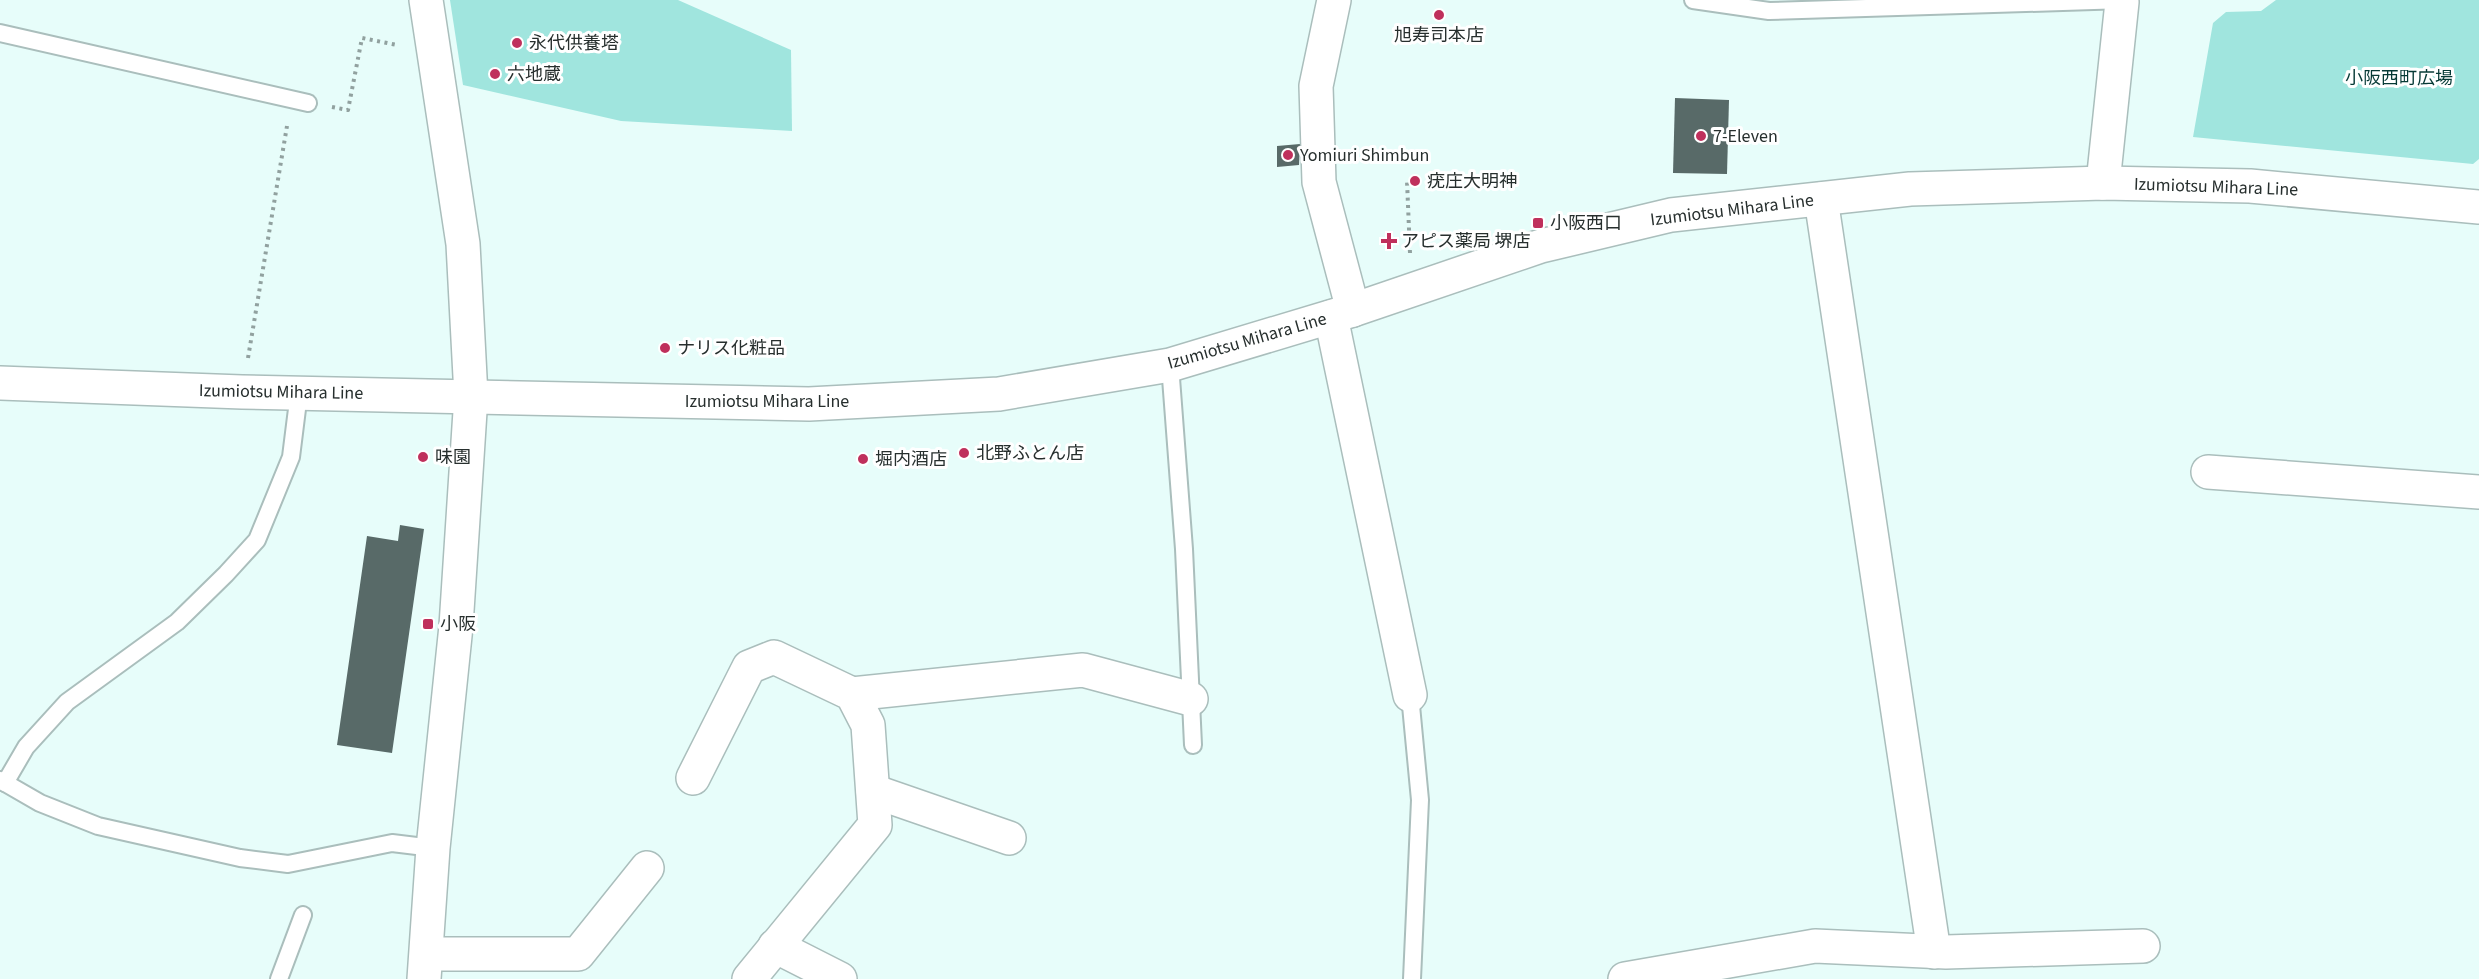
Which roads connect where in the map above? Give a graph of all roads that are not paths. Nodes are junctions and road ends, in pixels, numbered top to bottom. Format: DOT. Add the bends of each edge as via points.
graph roads {
  1 [pos="426,0"];
  2 [pos="1334,0"];
  3 [pos="1693,0"];
  4 [pos="2123,1"];
  5 [pos="0,33"];
  6 [pos="300,102"];
  7 [pos="2103,183"];
  8 [pos="1821,199"];
  9 [pos="2479,207"];
  10 [pos="1342,314"];
  11 [pos="1170,365"];
  12 [pos="0,383"];
  13 [pos="299,393"];
  14 [pos="471,396"];
  15 [pos="2208,472"];
  16 [pos="2479,492"];
  17 [pos="852,694"];
  18 [pos="1410,695"];
  19 [pos="1191,699"];
  20 [pos="1193,746"];
  21 [pos="693,778"];
  22 [pos="2,782"];
  23 [pos="873,791"];
  24 [pos="1009,838"];
  25 [pos="433,848"];
  26 [pos="647,868"];
  27 [pos="303,915"];
  28 [pos="776,946"];
  29 [pos="2143,946"];
  30 [pos="1934,952"];
  31 [pos="426,966"];
  32 [pos="279,979"];
  33 [pos="749,979"];
  34 [pos="840,979"];
  35 [pos="1412,979"];
  36 [pos="1625,979"];
  1 -- 14 [label="street" via="463,244"];
  2 -- 10 [label="street" via="1316,86 1319,182"];
  3 -- 4 [label="lane" via="1769,11"];
  4 -- 7 [label="street"];
  5 -- 6 [label="lane"];
  7 -- 8 [label="street, Izumiotsu Mihara Line" via="1910,189"];
  7 -- 9 [label="street, Izumiotsu Mihara Line" via="2250,186"];
  8 -- 10 [label="street, Izumiotsu Mihara Line" via="1671,215 1540,246"];
  8 -- 30 [label="street"];
  10 -- 11 [label="street, Izumiotsu Mihara Line"];
  10 -- 18 [label="street"];
  11 -- 14 [label="street, Izumiotsu Mihara Line" via="999,394 810,404"];
  11 -- 19 [label="lane"];
  12 -- 13 [label="street, Izumiotsu Mihara Line"];
  13 -- 14 [label="street, Izumiotsu Mihara Line"];
  13 -- 22 [label="lane" via="291,457 257,540 177,622 68,702 26,747"];
  14 -- 25 [label="street" via="456,626"];
  15 -- 16 [label="street"];
  17 -- 19 [label="street" via="1083,670"];
  17 -- 21 [label="street" via="774,657 749,667"];
  17 -- 23 [label="street" via="868,725"];
  18 -- 35 [label="lane" via="1420,800"];
  19 -- 20 [label="lane"];
  22 -- 25 [label="lane" via="40,803 98,826 240,858 288,864 392,843"];
  23 -- 24 [label="street"];
  23 -- 28 [label="street" via="875,825"];
  25 -- 31 [label="street"];
  26 -- 31 [label="street" via="578,954"];
  27 -- 32 [label="lane"];
  28 -- 33 [label="street"];
  28 -- 34 [label="street"];
  29 -- 30 [label="street"];
  30 -- 36 [label="street" via="1815,946"];
}
